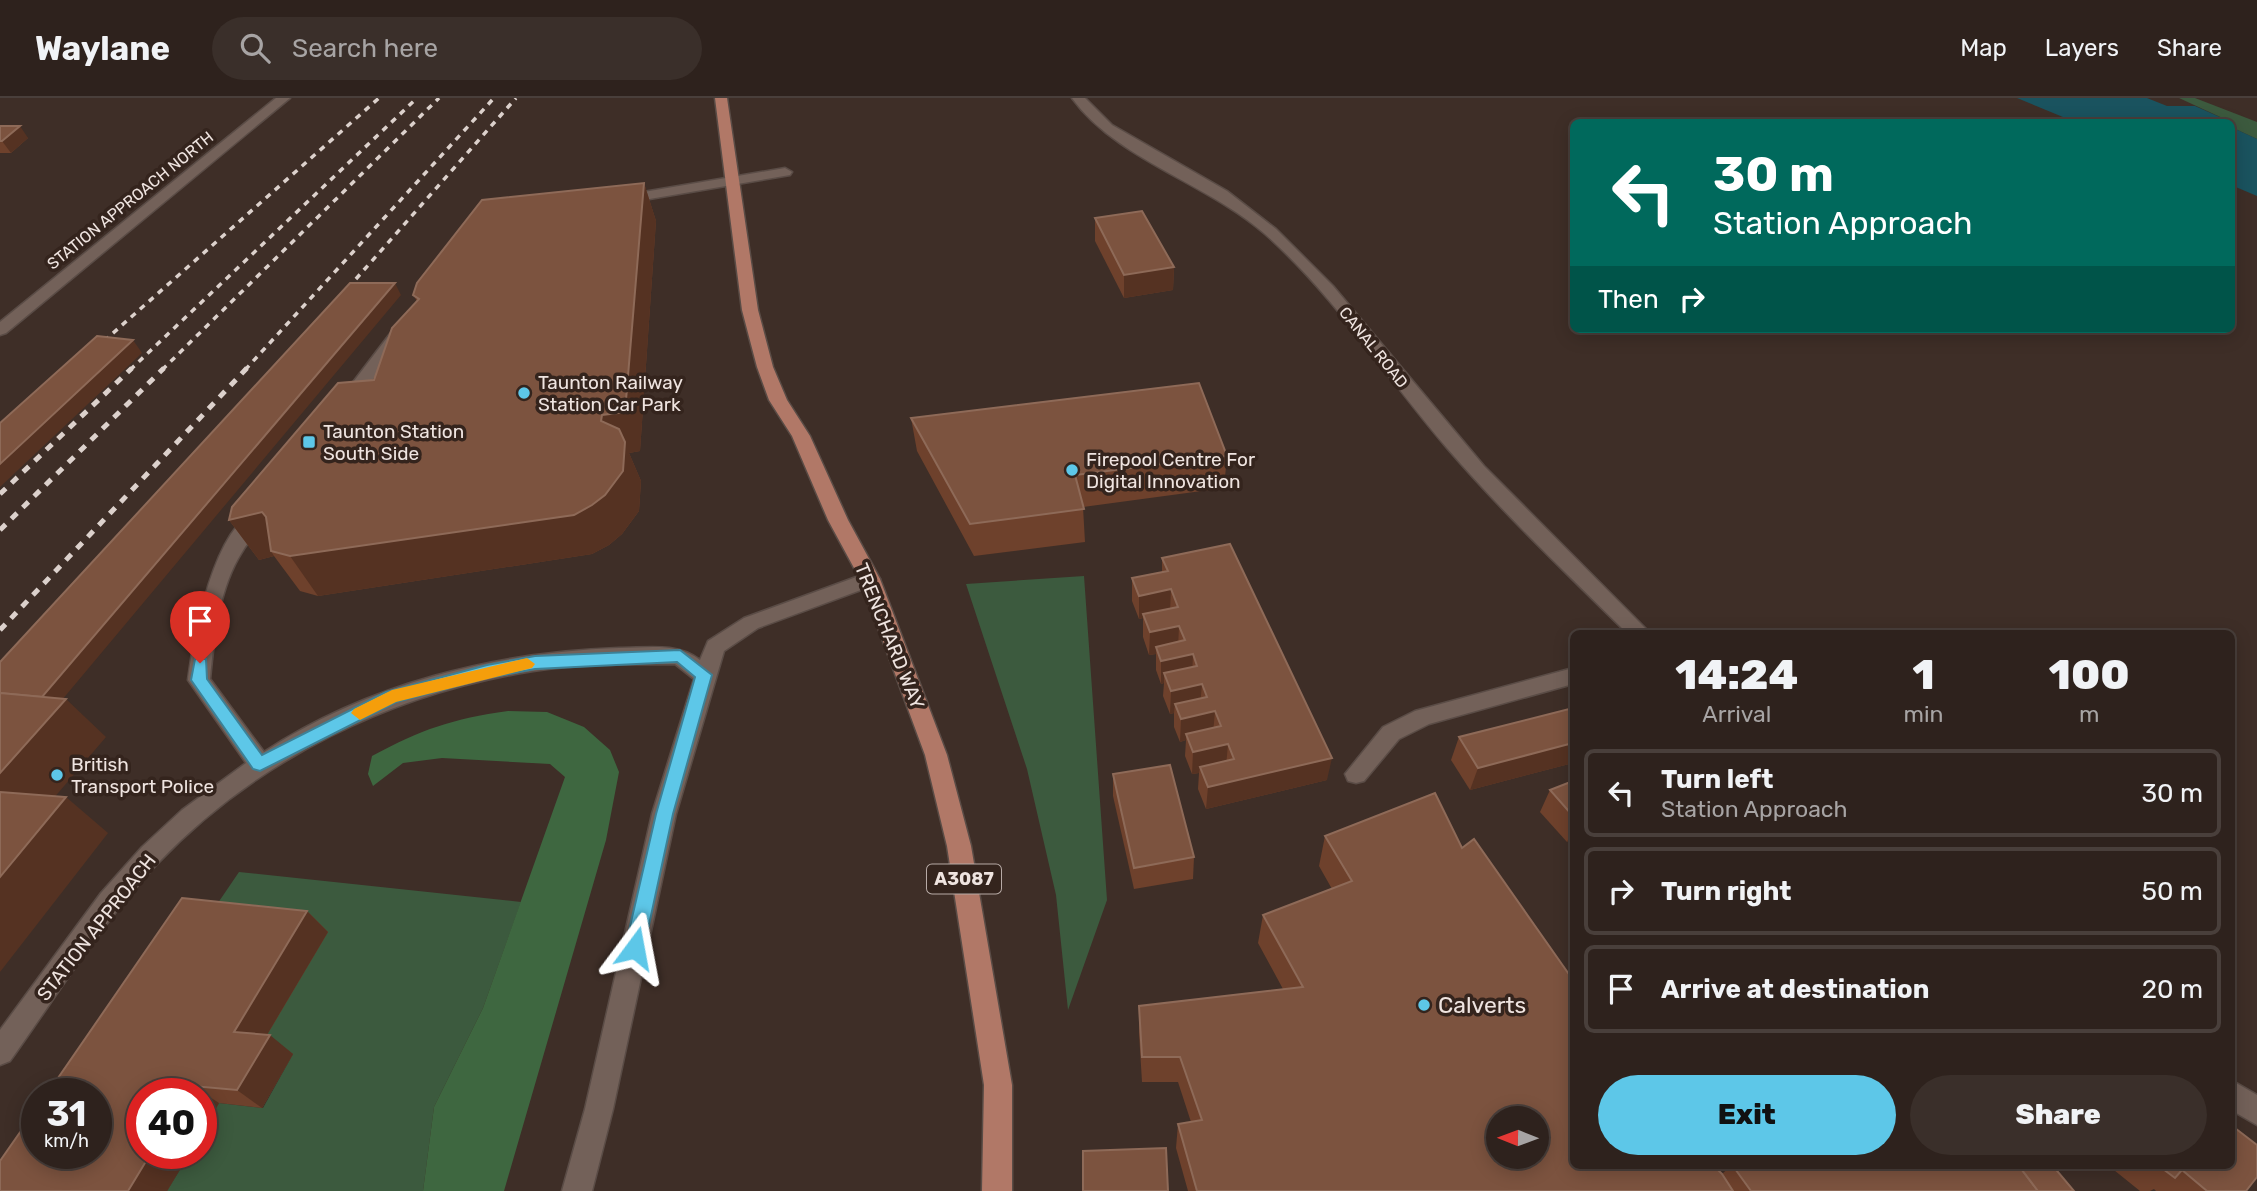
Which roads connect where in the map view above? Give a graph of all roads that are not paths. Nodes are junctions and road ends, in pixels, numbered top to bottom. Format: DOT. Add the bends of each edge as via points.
graph roads {
  1 [pos="284,98"];
  2 [pos="721,98"];
  3 [pos="1078,98"];
  4 [pos="785,173"];
  5 [pos="735,180"];
  6 [pos="597,202"];
  7 [pos="408,322"];
  8 [pos="0,330"];
  9 [pos="331,422"];
  10 [pos="272,499"];
  11 [pos="870,579"];
  12 [pos="1637,630"];
  13 [pos="704,675"];
  14 [pos="1570,677"];
  15 [pos="260,764"];
  16 [pos="1356,774"];
  17 [pos="0,1052"];
  18 [pos="2235,1097"];
  19 [pos="2257,1111"];
  20 [pos="577,1191"];
  21 [pos="997,1191"];
  1 -- 8 [label="street, STATION APPROACH NORTH"];
  2 -- 5 [label="main road, TRENCHARD WAY / A3087"];
  3 -- 12 [label="street, CANAL ROAD" via="1092,116 1115,132 1241,207 1322,283 1455,446"];
  4 -- 5 [label="street"];
  5 -- 6 [label="street" via="636,204"];
  5 -- 11 [label="main road, TRENCHARD WAY / A3087" via="750,310 765,367"];
  7 -- 9 [label="street"];
  10 -- 15 [label="street" via="230,555 209,620 199,680"];
  11 -- 13 [label="street" via="751,623 715,647"];
  11 -- 21 [label="main road, TRENCHARD WAY / A3087" via="936,755 958,846 998,1085"];
  13 -- 15 [label="street, STATION APPROACH" via="680,656 535,663 487,671 392,697"];
  13 -- 20 [label="street" via="664,814"];
  14 -- 16 [label="street" via="1423,717 1391,733"];
  15 -- 17 [label="street, STATION APPROACH" via="150,855"];
  18 -- 19 [label="street"];
}
